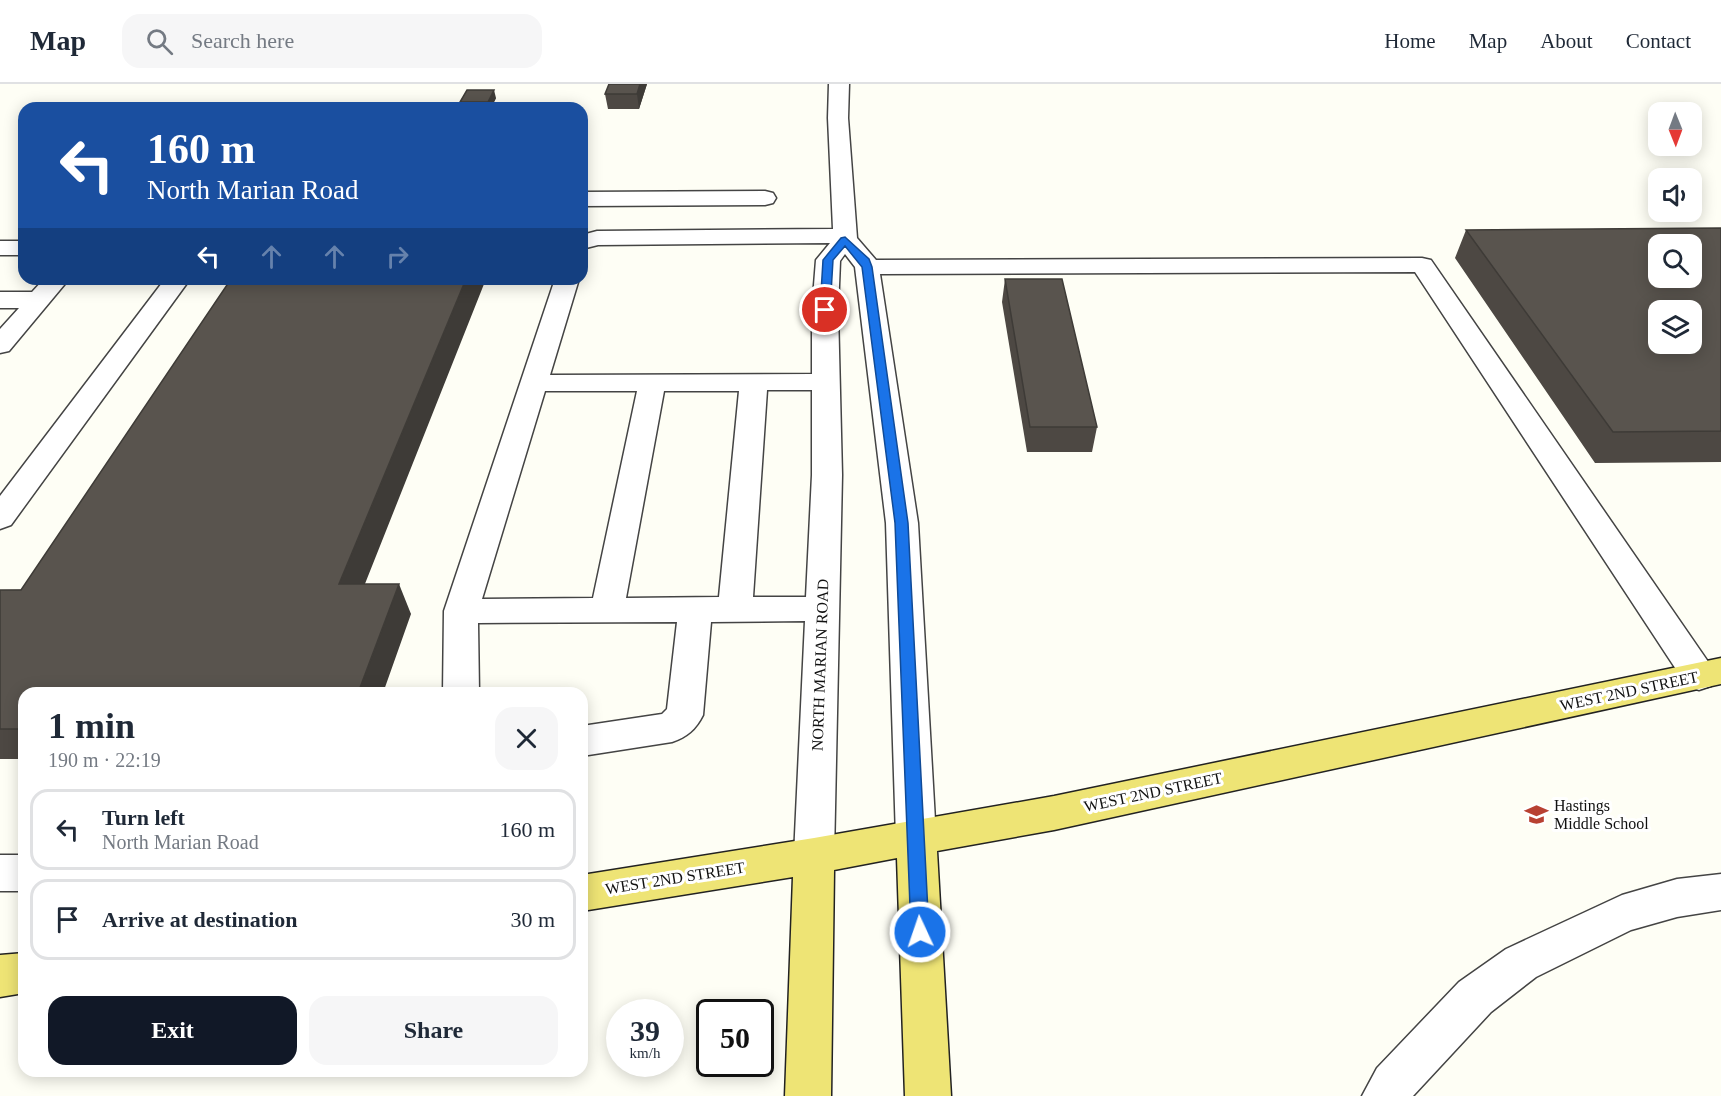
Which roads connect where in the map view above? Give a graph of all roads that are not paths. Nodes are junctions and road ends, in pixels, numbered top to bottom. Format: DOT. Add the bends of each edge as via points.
graph roads {
  1 [pos="839,84"];
  2 [pos="765,198"];
  3 [pos="588,199"];
  4 [pos="845,238"];
  5 [pos="588,240"];
  6 [pos="0,248"];
  7 [pos="18,248"];
  8 [pos="867,267"];
  9 [pos="52,285"];
  10 [pos="174,285"];
  11 [pos="565,285"];
  12 [pos="0,300"];
  13 [pos="39,300"];
  14 [pos="0,345"];
  15 [pos="754,382"];
  16 [pos="826,382"];
  17 [pos="534,383"];
  18 [pos="652,383"];
  19 [pos="0,518"];
  20 [pos="695,609"];
  21 [pos="822,609"];
  22 [pos="735,610"];
  23 [pos="461,611"];
  24 [pos="607,611"];
  25 [pos="1710,674"];
  26 [pos="461,687"];
  27 [pos="588,740"];
  28 [pos="916,838"];
  29 [pos="814,856"];
  30 [pos="0,873"];
  31 [pos="18,873"];
  32 [pos="588,892"];
  33 [pos="1721,892"];
  34 [pos="18,974"];
  35 [pos="0,976"];
  36 [pos="808,1096"];
  37 [pos="928,1096"];
  38 [pos="1385,1096"];
  1 -- 4 [label="street"];
  2 -- 3 [label="street"];
  4 -- 5 [label="street"];
  4 -- 8 [label="street"];
  4 -- 16 [label="street, NORTH MARIAN ROAD" via="828,260"];
  6 -- 7 [label="street"];
  8 -- 25 [label="street" via="1422,265"];
  8 -- 28 [label="street" via="902,523"];
  9 -- 13 [label="street"];
  10 -- 19 [label="street"];
  11 -- 17 [label="street"];
  12 -- 13 [label="street"];
  13 -- 14 [label="street"];
  15 -- 16 [label="street"];
  15 -- 18 [label="street"];
  15 -- 22 [label="street"];
  16 -- 21 [label="street, NORTH MARIAN ROAD"];
  17 -- 18 [label="street"];
  17 -- 23 [label="street"];
  18 -- 24 [label="street"];
  20 -- 22 [label="street"];
  20 -- 24 [label="street"];
  20 -- 27 [label="street" via="685,715 672,727"];
  21 -- 22 [label="street"];
  21 -- 29 [label="street, NORTH MARIAN ROAD"];
  23 -- 24 [label="street"];
  23 -- 26 [label="street"];
  25 -- 28 [label="main road, WEST 2ND STREET" via="1054,813"];
  28 -- 29 [label="main road, WEST 2ND STREET"];
  28 -- 37 [label="main road"];
  29 -- 32 [label="main road, WEST 2ND STREET"];
  29 -- 36 [label="main road, NORTH MARIAN ROAD"];
  30 -- 31 [label="street"];
  33 -- 38 [label="street" via="1677,898 1622,914 1521,963 1475,997"];
  34 -- 35 [label="main road"];
}
